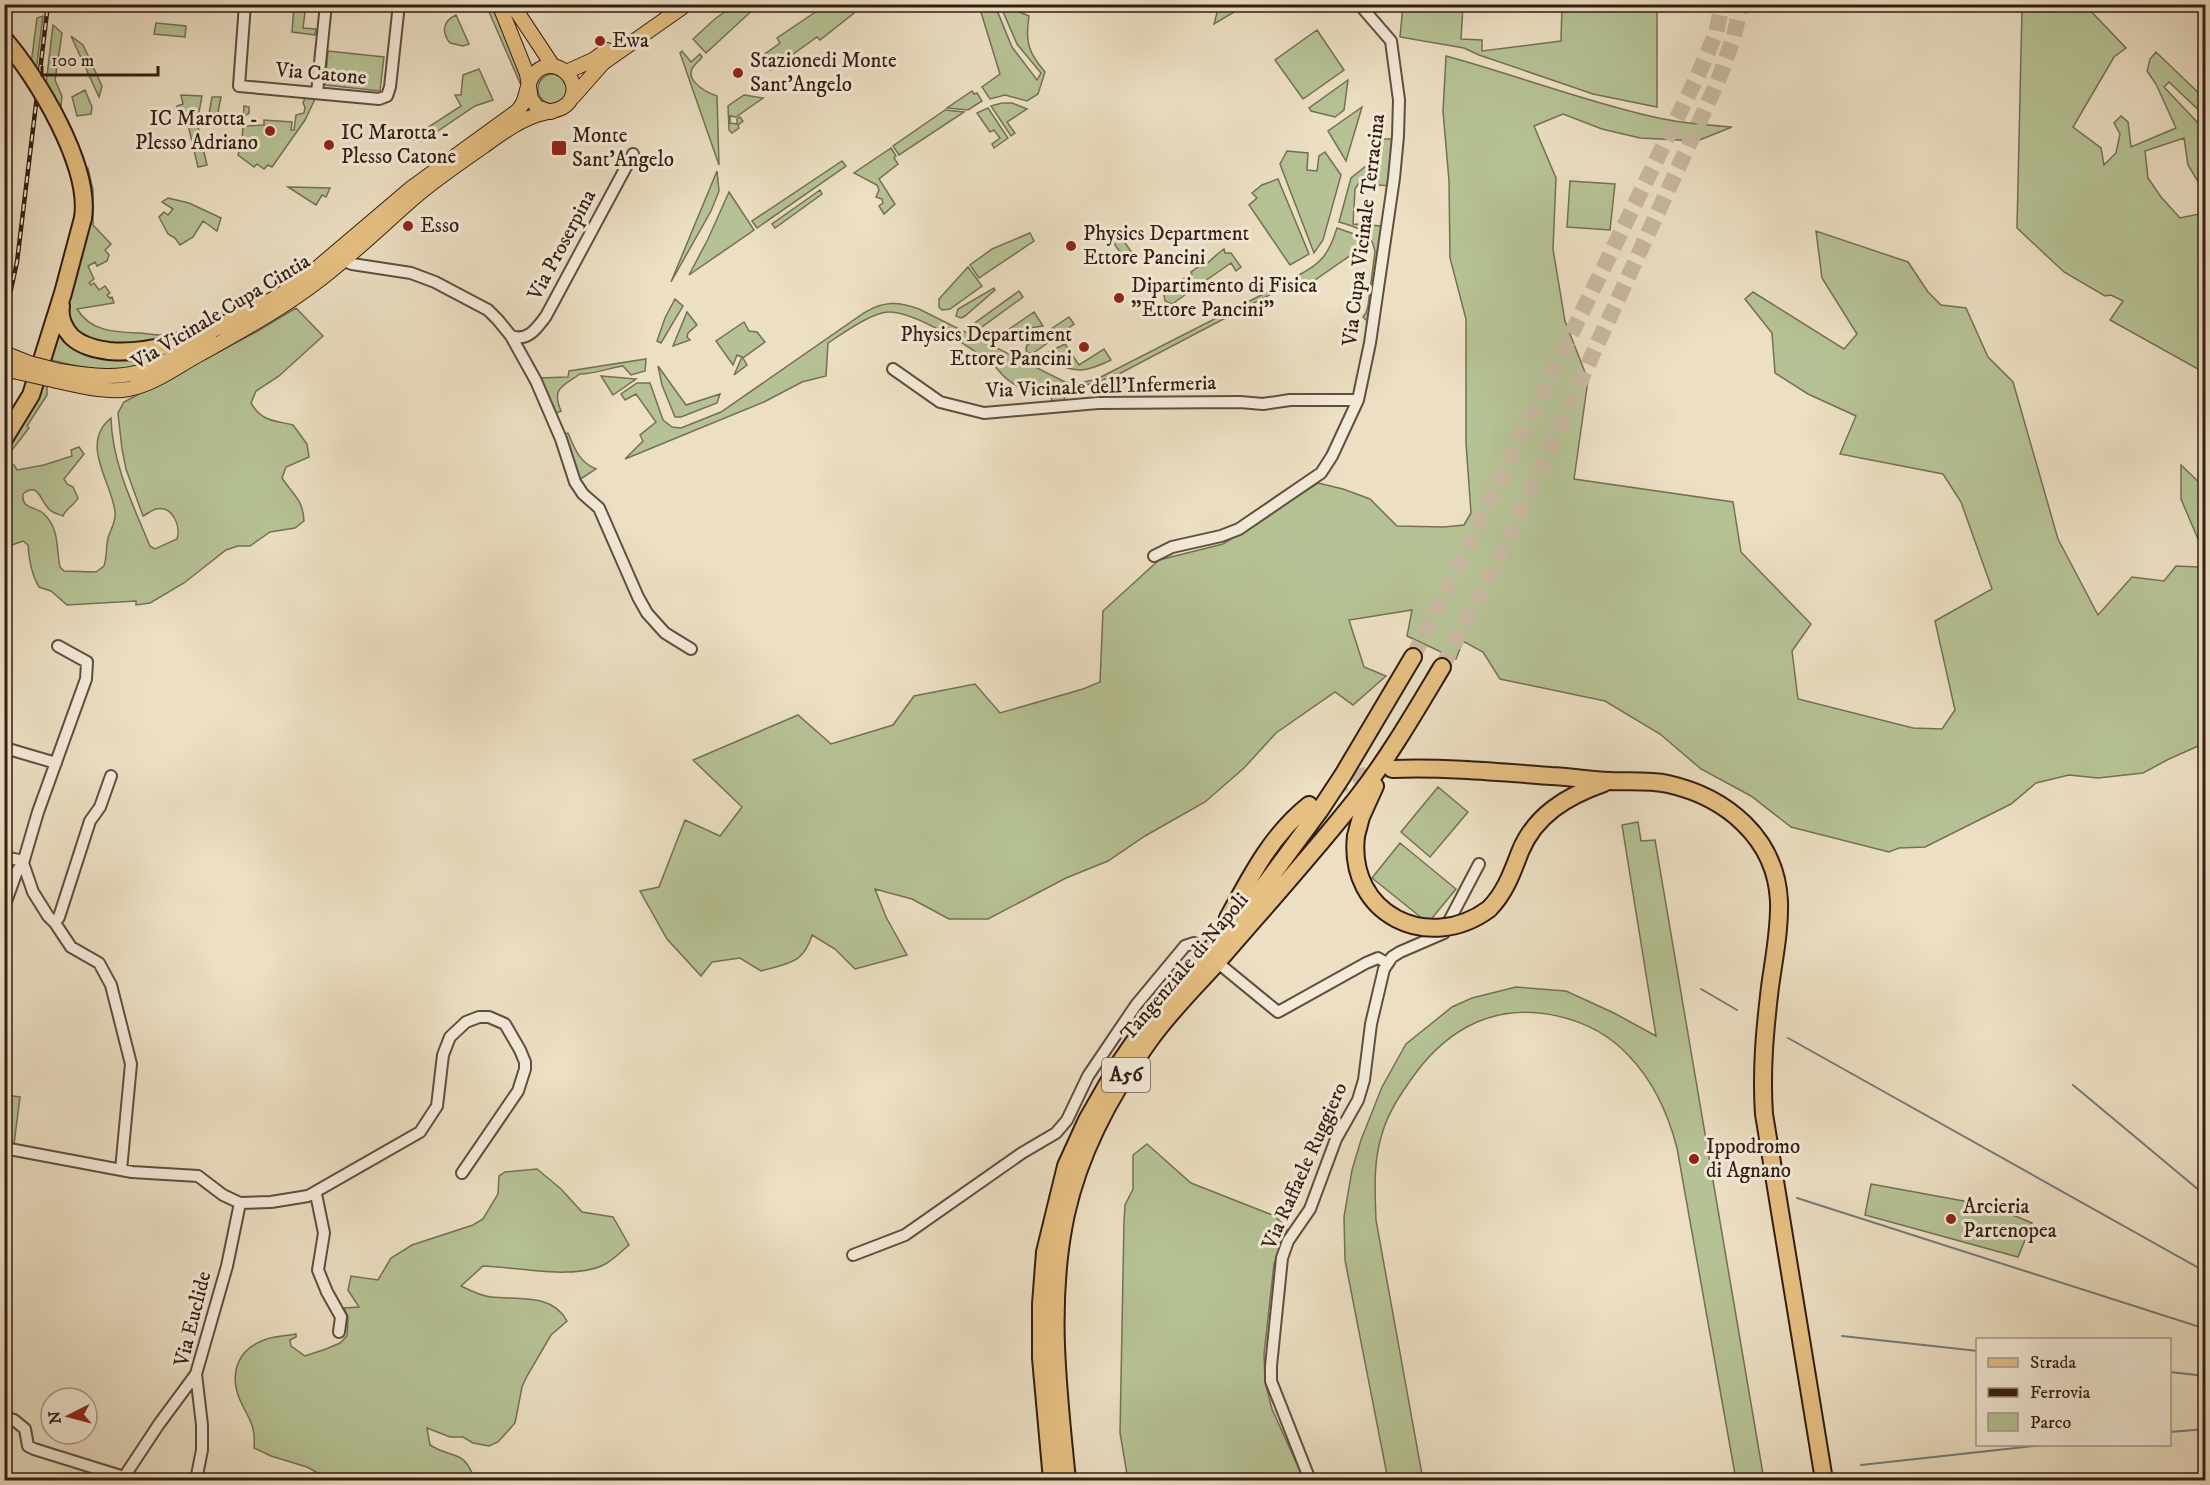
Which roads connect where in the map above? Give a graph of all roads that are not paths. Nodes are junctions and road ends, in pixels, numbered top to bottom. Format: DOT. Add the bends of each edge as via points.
graph roads {
  1 [pos="245,4"];
  2 [pos="327,4"];
  3 [pos="399,4"];
  4 [pos="499,4"];
  5 [pos="513,4"];
  6 [pos="673,4"];
  7 [pos="687,4"];
  8 [pos="1359,4"];
  9 [pos="4,39"];
  10 [pos="553,66"];
  11 [pos="566,72"];
  12 [pos="528,89"];
  13 [pos="318,93"];
  14 [pos="570,101"];
  15 [pos="551,112"];
  16 [pos="633,154"];
  17 [pos="347,244"];
  18 [pos="344,261"];
  19 [pos="63,293"];
  20 [pos="235,320"];
  21 [pos="512,336"];
  22 [pos="4,353"];
  23 [pos="4,369"];
  24 [pos="893,369"];
  25 [pos="58,376"];
  26 [pos="1358,400"];
  27 [pos="4,439"];
  28 [pos="1154,556"];
  29 [pos="58,646"];
  30 [pos="691,649"];
  31 [pos="1413,657"];
  32 [pos="1442,668"];
  33 [pos="5,748"];
  34 [pos="1391,750"];
  35 [pos="56,763"];
  36 [pos="1392,769"];
  37 [pos="111,776"];
  38 [pos="1610,781"];
  39 [pos="1309,805"];
  40 [pos="4,857"];
  41 [pos="23,863"];
  42 [pos="1479,864"];
  43 [pos="4,906"];
  44 [pos="55,923"];
  45 [pos="1207,947"];
  46 [pos="1387,963"];
  47 [pos="1223,967"];
  48 [pos="4,1148"];
  49 [pos="121,1170"];
  50 [pos="462,1173"];
  51 [pos="316,1194"];
  52 [pos="240,1203"];
  53 [pos="853,1255"];
  54 [pos="339,1332"];
  55 [pos="196,1374"];
  56 [pos="4,1417"];
  57 [pos="123,1479"];
  58 [pos="196,1480"];
  59 [pos="1052,1480"];
  60 [pos="1067,1480"];
  61 [pos="1310,1480"];
  62 [pos="1824,1480"];
  1 -- 13 [label="street, Via Catone" via="239,86"];
  2 -- 13 [label="street"];
  3 -- 13 [label="street, Via Catone" via="387,96 379,99"];
  4 -- 12 [label="main road" via="527,74"];
  5 -- 10 [label="main road"];
  6 -- 11 [label="main road" via="593,60"];
  7 -- 14 [label="main road" via="603,63"];
  8 -- 26 [label="street, Via Cupa Vicinale Terracina" via="1391,40 1399,100 1394,178 1371,343"];
  9 -- 19 [label="highway, bridge" via="51,108 83,192 83,218"];
  10 -- 11 [label="main road"];
  10 -- 12 [label="main road" via="535,72"];
  11 -- 14 [label="main road" via="573,85"];
  12 -- 15 [label="main road" via="537,107"];
  12 -- 17 [label="main road, Via Vicinale Cupa Cintia" via="516,112 410,189"];
  14 -- 15 [label="main road"];
  15 -- 18 [label="main road, Via Vicinale Cupa Cintia" via="522,121 446,172"];
  16 -- 21 [label="street, Via Proserpina" via="546,316 526,337"];
  17 -- 18 [label="main road" via="340,250"];
  17 -- 20 [label="main road, Via Vicinale Cupa Cintia" via="285,292"];
  18 -- 21 [label="street" via="411,273 435,282 488,310"];
  18 -- 25 [label="main road, Via Vicinale Cupa Cintia" via="292,299 143,385 112,391"];
  19 -- 20 [label="highway" via="60,316 64,327 84,345 101,350 159,349"];
  19 -- 27 [label="highway" via="31,395"];
  20 -- 25 [label="main road, Via Vicinale Cupa Cintia" via="142,373 111,378"];
  21 -- 30 [label="street" via="547,403 575,482 599,508 647,613 665,633"];
  22 -- 25 [label="main road, Via Vicinale Cupa Cintia, bridge"];
  23 -- 25 [label="main road, Via Vicinale Cupa Cintia, bridge"];
  24 -- 26 [label="street, Via Vicinale dell'Infermeria" via="940,402 984,413 1098,403"];
  26 -- 28 [label="street, Via Cupa Vicinale Terracina" via="1321,473 1239,529"];
  29 -- 35 [label="street" via="88,664"];
  31 -- 45 [label="highway, Tangenziale di Napoli / A56" via="1320,810 1258,894"];
  32 -- 34 [label="highway, Tangenziale di Napoli / A56"];
  33 -- 35 [label="street"];
  34 -- 38 [label="highway, bridge" via="1368,798 1356,836 1355,859 1362,883 1373,900 1395,918 1423,928 1447,928 1489,909 1504,891 1523,847 1544,816 1580,792"];
  34 -- 60 [label="highway, Tangenziale di Napoli / A56" via="1358,797 1150,1039 1119,1085 1092,1139 1066,1214 1056,1286 1057,1379"];
  35 -- 41 [label="street"];
  36 -- 38 [label="highway" via="1473,770"];
  37 -- 44 [label="street" via="100,807 90,821"];
  38 -- 62 [label="highway" via="1667,784 1724,806 1757,839 1774,874 1778,924 1762,1053 1764,1114"];
  39 -- 45 [label="highway" via="1269,848"];
  40 -- 41 [label="street"];
  41 -- 43 [label="street"];
  41 -- 44 [label="street" via="33,892"];
  42 -- 46 [label="street" via="1446,928 1400,951"];
  44 -- 49 [label="street" via="71,947 99,963 111,985 131,1064"];
  45 -- 53 [label="street" via="1194,943 1185,946 1136,1005 1088,1076 1067,1120 1056,1133 905,1235"];
  45 -- 59 [label="highway, Tangenziale di Napoli / A56" via="1119,1064 1066,1166 1045,1252 1041,1304 1041,1358"];
  46 -- 47 [label="street" via="1378,958 1366,963 1278,1012"];
  46 -- 61 [label="street, Via Raffaele Ruggiero" via="1373,1014 1358,1100 1336,1139 1310,1209 1282,1257 1271,1381"];
  48 -- 49 [label="street"];
  49 -- 52 [label="street" via="198,1176"];
  50 -- 51 [label="street" via="518,1090 525,1069 520,1050 505,1024 489,1017 466,1022 450,1037 443,1054 440,1098 426,1126"];
  51 -- 52 [label="street" via="271,1203"];
  51 -- 54 [label="street" via="324,1233 318,1270 341,1317"];
  52 -- 55 [label="street, Via Euclide" via="227,1266"];
  55 -- 57 [label="street"];
  55 -- 58 [label="street, Via Euclide" via="202,1450"];
  56 -- 57 [label="street" via="26,1429 28,1446"];
}
